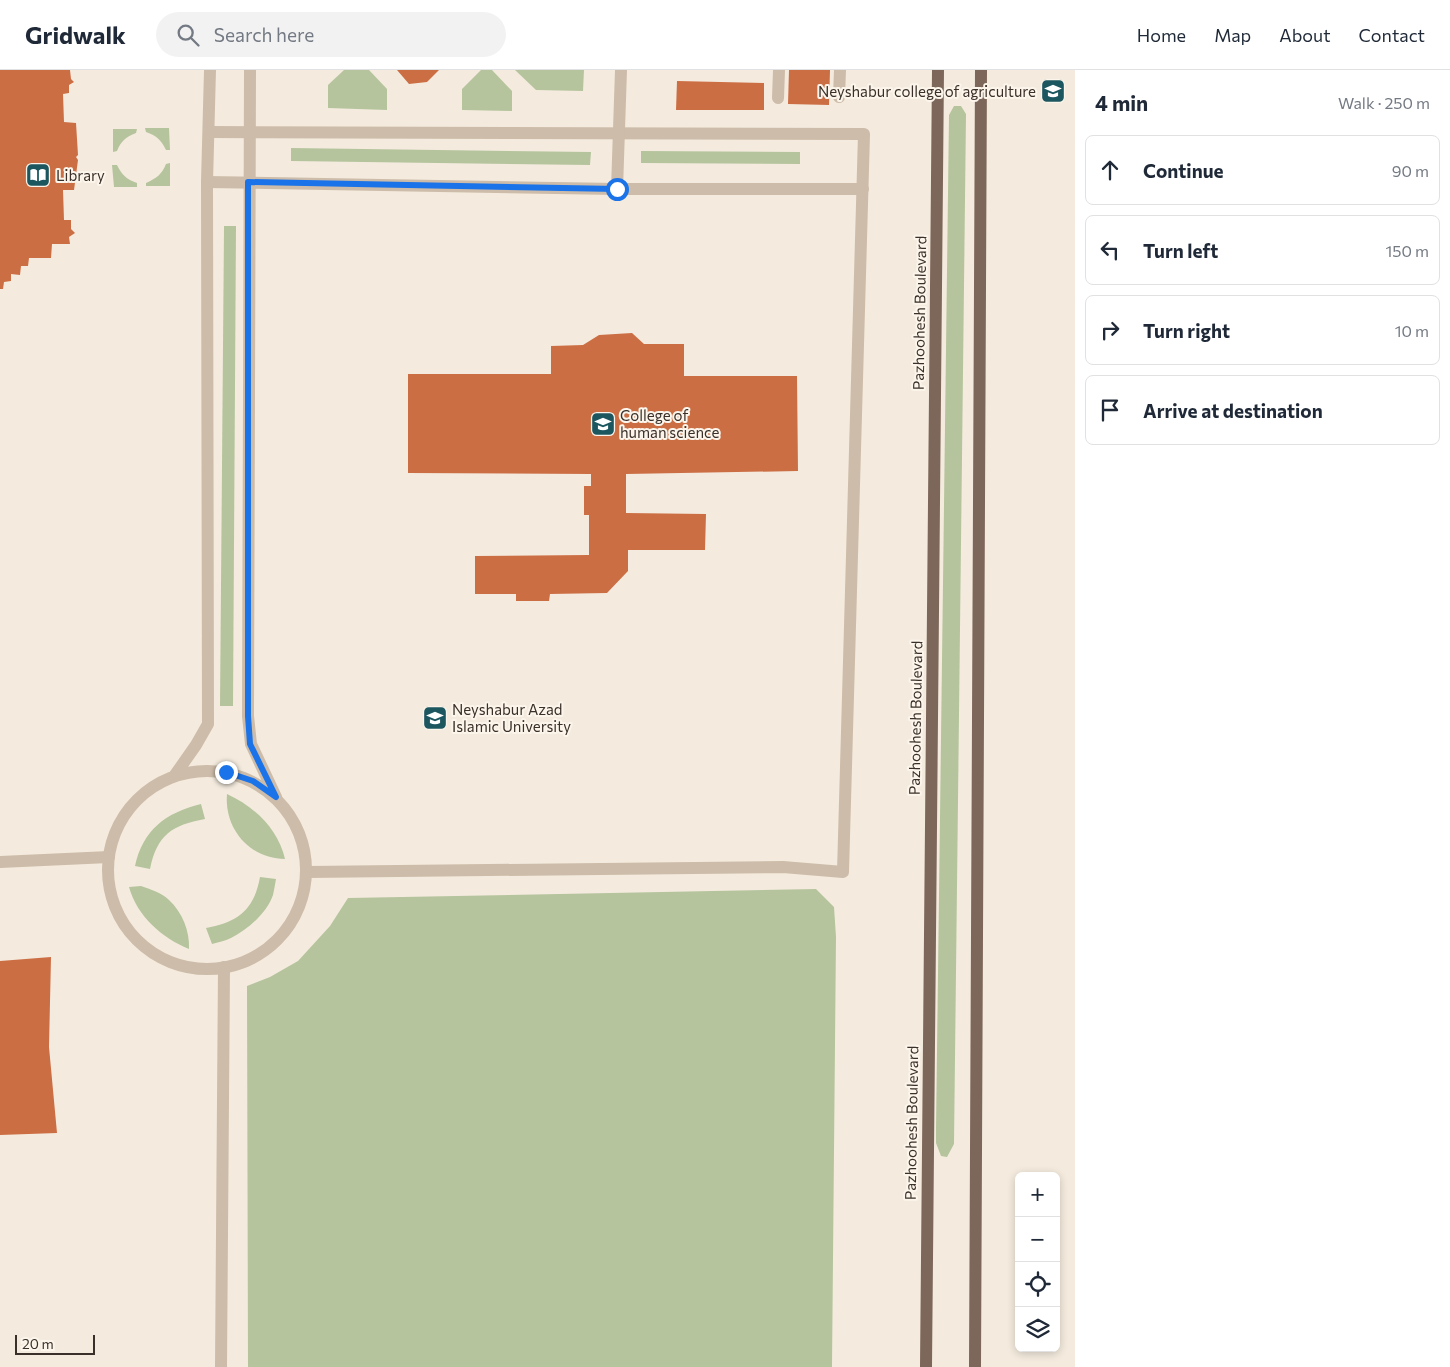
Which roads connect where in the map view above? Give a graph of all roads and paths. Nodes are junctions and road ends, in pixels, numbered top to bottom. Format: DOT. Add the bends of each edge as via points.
graph roads {
  1 [pos="210,70"];
  2 [pos="250,70"];
  3 [pos="621,70"];
  4 [pos="779,70"];
  5 [pos="840,70"];
  6 [pos="938,70"];
  7 [pos="981,70"];
  8 [pos="839,97"];
  9 [pos="778,98"];
  10 [pos="209,132"];
  11 [pos="249,132"];
  12 [pos="619,134"];
  13 [pos="207,182"];
  14 [pos="248,182"];
  15 [pos="617,189"];
  16 [pos="864,189"];
  17 [pos="175,776"];
  18 [pos="276,797"];
  19 [pos="109,858"];
  20 [pos="0,862"];
  21 [pos="307,872"];
  22 [pos="224,967"];
  23 [pos="221,1367"];
  24 [pos="926,1367"];
  25 [pos="975,1367"];
  1 -- 10 [label="lane"];
  2 -- 11 [label="lane"];
  3 -- 12 [label="lane"];
  4 -- 9 [label="lane"];
  5 -- 8 [label="lane"];
  6 -- 24 [label="main road, Pazhoohesh Boulevard"];
  7 -- 25 [label="main road"];
  10 -- 11 [label="lane"];
  10 -- 13 [label="lane"];
  11 -- 12 [label="lane"];
  11 -- 14 [label="lane"];
  12 -- 15 [label="lane"];
  12 -- 16 [label="lane" via="864,134"];
  13 -- 14 [label="lane"];
  13 -- 17 [label="lane" via="208,724"];
  14 -- 15 [label="lane"];
  14 -- 18 [label="lane" via="248,716 250,744"];
  15 -- 16 [label="lane"];
  16 -- 21 [label="lane" via="843,872 783,868"];
  17 -- 18 [label="lane" via="205,770 226,772 253,781"];
  17 -- 19 [label="lane" via="147,790 123,815 110,846"];
  18 -- 21 [label="lane" via="291,815 303,841"];
  19 -- 20 [label="lane"];
  19 -- 22 [label="lane" via="108,883 117,915 134,939 155,956 187,968 211,970"];
  21 -- 22 [label="lane" via="302,902 293,922 277,941 249,961"];
  22 -- 23 [label="lane"];
}
